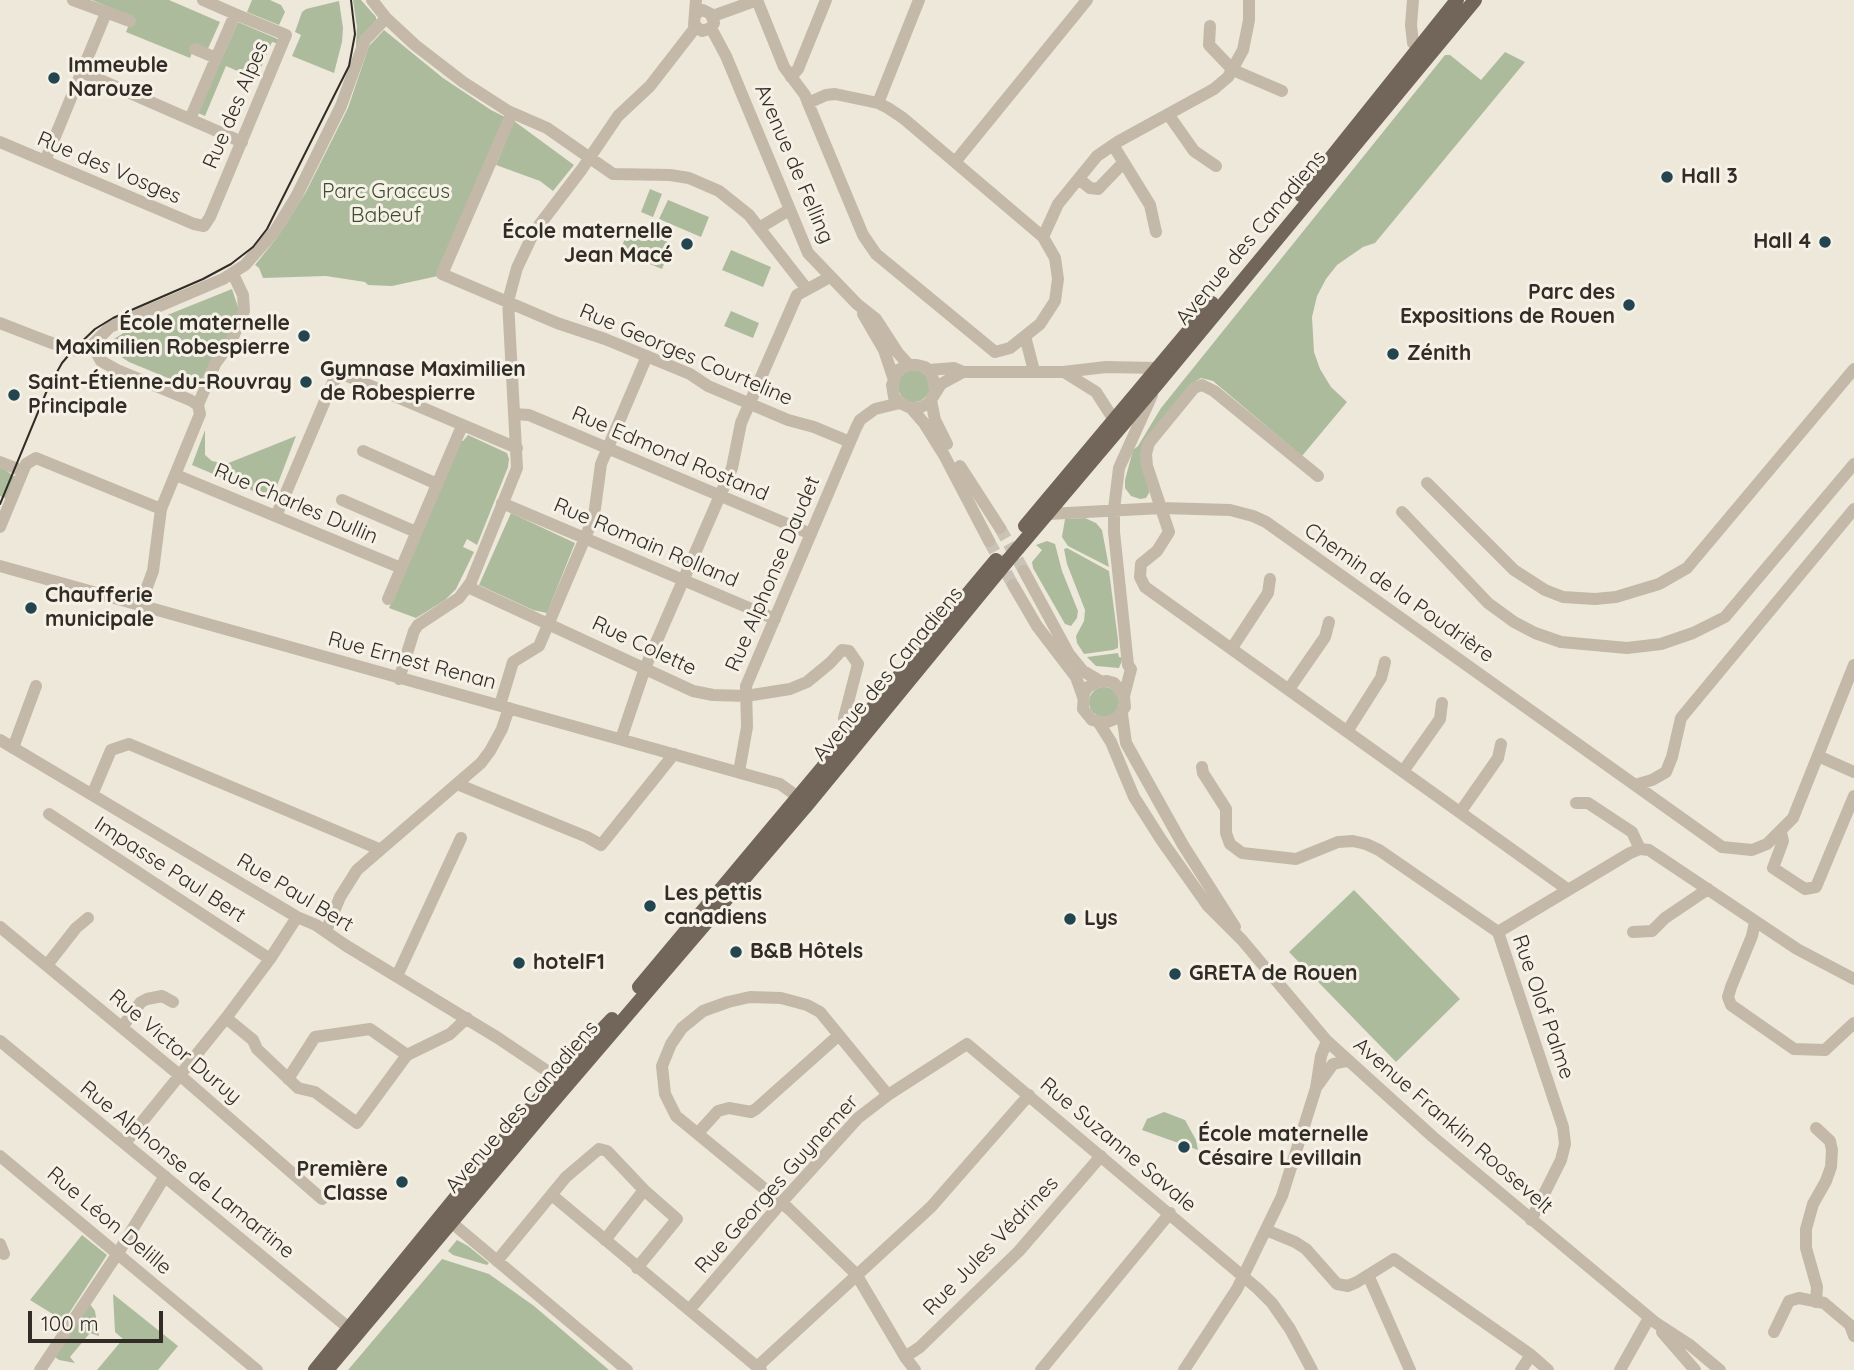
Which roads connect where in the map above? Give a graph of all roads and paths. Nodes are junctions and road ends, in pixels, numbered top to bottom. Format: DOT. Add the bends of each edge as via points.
graph roads {
  1 [pos="73,0"];
  2 [pos="204,0"];
  3 [pos="372,0"];
  4 [pos="696,0"];
  5 [pos="757,0"];
  6 [pos="826,0"];
  7 [pos="919,0"];
  8 [pos="1087,0"];
  9 [pos="1249,0"];
  10 [pos="1413,0"];
  11 [pos="1457,0"];
  12 [pos="1475,0"];
  13 [pos="106,13"];
  14 [pos="234,14"];
  15 [pos="705,16"];
  16 [pos="386,18"];
  17 [pos="130,21"];
  18 [pos="1210,26"];
  19 [pos="195,49"];
  20 [pos="1424,52"];
  21 [pos="216,58"];
  22 [pos="1233,70"];
  23 [pos="82,72"];
  24 [pos="791,77"];
  25 [pos="1282,91"];
  26 [pos="807,103"];
  27 [pos="878,103"];
  28 [pos="512,113"];
  29 [pos="1168,114"];
  30 [pos="190,119"];
  31 [pos="0,142"];
  32 [pos="242,142"];
  33 [pos="1113,145"];
  34 [pos="589,159"];
  35 [pos="45,161"];
  36 [pos="956,162"];
  37 [pos="1123,163"];
  38 [pos="1216,166"];
  39 [pos="1079,179"];
  40 [pos="789,210"];
  41 [pos="204,226"];
  42 [pos="759,228"];
  43 [pos="1156,232"];
  44 [pos="1043,237"];
  45 [pos="233,274"];
  46 [pos="827,279"];
  47 [pos="806,288"];
  48 [pos="508,301"];
  49 [pos="857,304"];
  50 [pos="0,323"];
  51 [pos="1025,336"];
  52 [pos="92,345"];
  53 [pos="647,356"];
  54 [pos="909,365"];
  55 [pos="1854,369"];
  56 [pos="929,370"];
  57 [pos="1034,371"];
  58 [pos="963,372"];
  59 [pos="1063,372"];
  60 [pos="1158,376"];
  61 [pos="893,383"];
  62 [pos="933,395"];
  63 [pos="750,404"];
  64 [pos="198,405"];
  65 [pos="881,405"];
  66 [pos="905,406"];
  67 [pos="514,414"];
  68 [pos="1114,420"];
  69 [pos="462,426"];
  70 [pos="850,442"];
  71 [pos="517,448"];
  72 [pos="608,449"];
  73 [pos="363,452"];
  74 [pos="0,461"];
  75 [pos="1854,464"];
  76 [pos="23,471"];
  77 [pos="176,475"];
  78 [pos="1318,476"];
  79 [pos="1427,483"];
  80 [pos="437,484"];
  81 [pos="719,495"];
  82 [pos="342,500"];
  83 [pos="502,503"];
  84 [pos="1162,508"];
  85 [pos="161,509"];
  86 [pos="1114,509"];
  87 [pos="1854,509"];
  88 [pos="1402,512"];
  89 [pos="1048,514"];
  90 [pos="276,516"];
  91 [pos="0,527"];
  92 [pos="1000,527"];
  93 [pos="416,532"];
  94 [pos="811,534"];
  95 [pos="585,538"];
  96 [pos="989,541"];
  97 [pos="0,566"];
  98 [pos="401,568"];
  99 [pos="1024,571"];
  100 [pos="1270,579"];
  101 [pos="682,580"];
  102 [pos="1013,584"];
  103 [pos="468,587"];
  104 [pos="388,599"];
  105 [pos="140,606"];
  106 [pos="775,619"];
  107 [pos="1329,622"];
  108 [pos="549,623"];
  109 [pos="1231,648"];
  110 [pos="1385,662"];
  111 [pos="1854,664"];
  112 [pos="1128,665"];
  113 [pos="645,668"];
  114 [pos="399,678"];
  115 [pos="1105,681"];
  116 [pos="36,686"];
  117 [pos="1289,689"];
  118 [pos="746,696"];
  119 [pos="1083,696"];
  120 [pos="1124,696"];
  121 [pos="1442,703"];
  122 [pos="505,706"];
  123 [pos="1122,713"];
  124 [pos="1099,723"];
  125 [pos="1348,730"];
  126 [pos="852,731"];
  127 [pos="621,739"];
  128 [pos="0,740"];
  129 [pos="1501,744"];
  130 [pos="13,748"];
  131 [pos="674,754"];
  132 [pos="1818,756"];
  133 [pos="1202,767"];
  134 [pos="1404,770"];
  135 [pos="739,772"];
  136 [pos="1854,772"];
  137 [pos="457,784"];
  138 [pos="1635,785"];
  139 [pos="92,795"];
  140 [pos="1854,796"];
  141 [pos="803,800"];
  142 [pos="1576,803"];
  143 [pos="1461,811"];
  144 [pos="49,814"];
  145 [pos="1781,832"];
  146 [pos="461,838"];
  147 [pos="379,849"];
  148 [pos="1640,849"];
  149 [pos="1567,889"];
  150 [pos="1708,889"];
  151 [pos="297,917"];
  152 [pos="88,918"];
  153 [pos="1755,922"];
  154 [pos="0,927"];
  155 [pos="326,931"];
  156 [pos="1498,932"];
  157 [pos="1633,932"];
  158 [pos="1242,940"];
  159 [pos="270,959"];
  160 [pos="47,965"];
  161 [pos="397,976"];
  162 [pos="1854,979"];
  163 [pos="173,1002"];
  164 [pos="226,1018"];
  165 [pos="467,1018"];
  166 [pos="1854,1023"];
  167 [pos="122,1027"];
  168 [pos="839,1035"];
  169 [pos="0,1041"];
  170 [pos="1326,1041"];
  171 [pos="967,1044"];
  172 [pos="407,1055"];
  173 [pos="1347,1061"];
  174 [pos="180,1075"];
  175 [pos="288,1079"];
  176 [pos="562,1081"];
  177 [pos="1316,1088"];
  178 [pos="888,1094"];
  179 [pos="1029,1095"];
  180 [pos="1816,1128"];
  181 [pos="698,1133"];
  182 [pos="125,1143"];
  183 [pos="0,1156"];
  184 [pos="1101,1156"];
  185 [pos="165,1176"];
  186 [pos="644,1190"];
  187 [pos="553,1196"];
  188 [pos="322,1199"];
  189 [pos="781,1203"];
  190 [pos="1170,1213"];
  191 [pos="446,1219"];
  192 [pos="1531,1220"];
  193 [pos="1266,1230"];
  194 [pos="605,1240"];
  195 [pos="118,1253"];
  196 [pos="497,1262"];
  197 [pos="637,1268"];
  198 [pos="856,1274"];
  199 [pos="1368,1275"];
  200 [pos="1244,1276"];
  201 [pos="1816,1301"];
  202 [pos="689,1310"];
  203 [pos="1653,1320"];
  204 [pos="350,1329"];
  205 [pos="1774,1332"];
  206 [pos="1854,1335"];
  207 [pos="1531,1355"];
  208 [pos="905,1357"];
  209 [pos="759,1368"];
  210 [pos="40,1370"];
  211 [pos="257,1370"];
  212 [pos="315,1370"];
  213 [pos="327,1370"];
  214 [pos="627,1370"];
  215 [pos="915,1370"];
  216 [pos="1041,1370"];
  217 [pos="1184,1370"];
  218 [pos="1311,1370"];
  219 [pos="1410,1370"];
  220 [pos="1521,1370"];
  221 [pos="1548,1370"];
  222 [pos="1620,1370"];
  223 [pos="1695,1370"];
  224 [pos="1720,1370"];
  1 -- 13 [label="street"];
  2 -- 14 [label="street"];
  3 -- 16 [label="street"];
  4 -- 15 [label="street"];
  5 -- 15 [label="street"];
  5 -- 24 [label="street"];
  6 -- 24 [label="street"];
  7 -- 27 [label="street"];
  8 -- 36 [label="street"];
  9 -- 22 [label="street" via="1247,36"];
  10 -- 20 [label="street" via="1413,43"];
  11 -- 20 [label="main road, Avenue des Canadiens"];
  12 -- 20 [label="main road, Avenue des Canadiens"];
  13 -- 17 [label="street"];
  13 -- 23 [label="street"];
  14 -- 21 [label="street"];
  14 -- 32 [label="street, Rue des Alpes" via="286,36"];
  15 -- 34 [label="street" via="650,86 618,116"];
  15 -- 40 [label="street, Avenue de Felling"];
  16 -- 28 [label="street" via="415,46"];
  16 -- 45 [label="street" via="365,40 341,106 296,197 275,231"];
  18 -- 22 [label="street" via="1209,45"];
  19 -- 21 [label="street"];
  20 -- 60 [label="main road, Avenue des Canadiens"];
  21 -- 30 [label="street"];
  22 -- 25 [label="street"];
  22 -- 29 [label="street" via="1214,89"];
  23 -- 30 [label="street"];
  23 -- 35 [label="street"];
  24 -- 26 [label="street"];
  26 -- 27 [label="street" via="835,94"];
  26 -- 51 [label="street" via="870,247 990,350 999,353"];
  27 -- 36 [label="street"];
  28 -- 34 [label="street" via="547,128"];
  28 -- 48 [label="street, Rue Georges Courteline" via="442,274"];
  29 -- 33 [label="street"];
  29 -- 38 [label="street" via="1194,151"];
  30 -- 32 [label="street"];
  31 -- 35 [label="street, Rue des Vosges"];
  32 -- 41 [label="street, Rue des Alpes"];
  33 -- 37 [label="street"];
  33 -- 39 [label="street" via="1097,156"];
  34 -- 42 [label="street" via="613,174 690,178 740,206"];
  34 -- 48 [label="street" via="534,232"];
  35 -- 41 [label="street, Rue des Vosges"];
  36 -- 44 [label="street"];
  37 -- 39 [label="street" via="1098,190"];
  37 -- 43 [label="street" via="1150,205"];
  39 -- 44 [label="street" via="1058,204"];
  40 -- 42 [label="street"];
  40 -- 46 [label="street, Avenue de Felling" via="808,253"];
  42 -- 47 [label="street"];
  44 -- 51 [label="street" via="1055,258 1055,301 1040,324"];
  45 -- 52 [label="street" via="110,327"];
  45 -- 64 [label="street" via="243,295 244,311"];
  46 -- 47 [label="street"];
  46 -- 49 [label="street, Avenue de Felling"];
  47 -- 63 [label="street" via="797,295"];
  48 -- 53 [label="street, Rue Georges Courteline"];
  48 -- 67 [label="street"];
  49 -- 54 [label="street, Avenue de Felling" via="876,319"];
  49 -- 61 [label="street, Avenue de Felling" via="884,350"];
  50 -- 52 [label="street" via="77,351"];
  51 -- 57 [label="street"];
  52 -- 64 [label="street" via="101,361"];
  53 -- 63 [label="street, Rue Georges Courteline"];
  53 -- 72 [label="street"];
  54 -- 56 [label="street"];
  54 -- 61 [label="street" via="898,370"];
  55 -- 79 [label="street" via="1687,568 1658,584 1616,597 1563,597 1545,590 1514,570"];
  56 -- 58 [label="street"];
  56 -- 62 [label="street" via="934,379"];
  57 -- 58 [label="street"];
  57 -- 59 [label="street"];
  58 -- 62 [label="street"];
  59 -- 60 [label="street" via="1106,367"];
  59 -- 68 [label="street" via="1096,392"];
  60 -- 68 [label="main road, Avenue des Canadiens"];
  60 -- 86 [label="street" via="1119,468"];
  60 -- 89 [label="main road, Avenue des Canadiens"];
  61 -- 65 [label="street, Rue Alphonse Daudet"];
  61 -- 66 [label="street"];
  62 -- 66 [label="street" via="922,407"];
  62 -- 92 [label="street" via="941,433"];
  63 -- 70 [label="street, Rue Georges Courteline"];
  63 -- 81 [label="street" via="741,423 732,468"];
  64 -- 77 [label="street" via="200,414"];
  65 -- 66 [label="street"];
  65 -- 70 [label="street, Rue Alphonse Daudet" via="860,421"];
  66 -- 96 [label="street" via="924,423 944,455"];
  67 -- 71 [label="street"];
  67 -- 72 [label="street, Rue Edmond Rostand" via="529,415"];
  68 -- 126 [label="main road, Avenue des Canadiens"];
  69 -- 71 [label="street"];
  69 -- 80 [label="street"];
  69 -- 90 [label="street" via="339,376"];
  70 -- 94 [label="street, Rue Alphonse Daudet"];
  71 -- 83 [label="street" via="517,468"];
  72 -- 81 [label="street, Rue Edmond Rostand"];
  72 -- 95 [label="street"];
  73 -- 80 [label="street"];
  74 -- 76 [label="street"];
  75 -- 88 [label="street" via="1725,617 1661,644 1627,648 1561,642 1514,622 1488,603"];
  76 -- 85 [label="street" via="31,459 42,459"];
  76 -- 91 [label="street"];
  77 -- 85 [label="street"];
  77 -- 90 [label="street, Rue Charles Dullin"];
  78 -- 84 [label="street" via="1202,385 1194,388 1149,443 1147,466"];
  80 -- 93 [label="street"];
  81 -- 94 [label="street, Rue Edmond Rostand"];
  81 -- 101 [label="street"];
  82 -- 93 [label="street"];
  83 -- 95 [label="street, Rue Romain Rolland"];
  83 -- 103 [label="street"];
  84 -- 86 [label="street, Chemin de la Poudrière"];
  84 -- 109 [label="street" via="1169,532 1141,564 1140,577 1145,587"];
  84 -- 138 [label="street, Chemin de la Poudrière" via="1241,511 1266,522"];
  85 -- 105 [label="street" via="153,571"];
  86 -- 89 [label="street, Chemin de la Poudrière"];
  86 -- 112 [label="street"];
  87 -- 138 [label="street" via="1681,718 1665,772"];
  89 -- 141 [label="main road, Avenue des Canadiens"];
  90 -- 98 [label="street, Rue Charles Dullin"];
  93 -- 98 [label="street"];
  94 -- 106 [label="street, Rue Alphonse Daudet"];
  95 -- 101 [label="street, Rue Romain Rolland"];
  95 -- 108 [label="street"];
  97 -- 105 [label="street, Rue Ernest Renan"];
  98 -- 104 [label="street"];
  99 -- 115 [label="street" via="1069,654 1083,671"];
  100 -- 109 [label="street" via="1268,593"];
  101 -- 106 [label="street, Rue Romain Rolland"];
  101 -- 113 [label="street"];
  102 -- 119 [label="street" via="1037,626 1076,677"];
  103 -- 108 [label="street, Rue Colette"];
  103 -- 114 [label="street" via="414,631"];
  105 -- 114 [label="street, Rue Ernest Renan"];
  106 -- 118 [label="street, Rue Alphonse Daudet" via="746,686"];
  107 -- 117 [label="street" via="1325,638"];
  108 -- 113 [label="street, Rue Colette"];
  108 -- 122 [label="street" via="539,646 513,663"];
  109 -- 117 [label="street"];
  110 -- 125 [label="street" via="1381,678"];
  111 -- 132 [label="street, Chemin de la Poudrière"];
  112 -- 115 [label="street"];
  112 -- 120 [label="street"];
  113 -- 118 [label="street, Rue Colette" via="693,691"];
  113 -- 127 [label="street"];
  114 -- 122 [label="street, Rue Ernest Renan"];
  115 -- 119 [label="street" via="1088,687"];
  115 -- 120 [label="street" via="1121,688"];
  116 -- 130 [label="street"];
  117 -- 125 [label="street"];
  118 -- 126 [label="street, Rue Colette" via="778,692 807,681 842,650 858,664 844,718"];
  118 -- 135 [label="street, Rue Alphonse Daudet" via="747,727"];
  119 -- 124 [label="street" via="1085,712"];
  120 -- 123 [label="street"];
  121 -- 134 [label="street" via="1440,719"];
  122 -- 127 [label="street, Rue Ernest Renan"];
  122 -- 137 [label="street" via="502,729 490,751"];
  123 -- 124 [label="street" via="1112,722"];
  123 -- 158 [label="street, Avenue Franklin Roosevelt" via="1126,744"];
  124 -- 158 [label="street, Avenue Franklin Roosevelt" via="1134,797 1162,841 1208,906"];
  125 -- 134 [label="street"];
  126 -- 141 [label="main road, Avenue des Canadiens"];
  127 -- 131 [label="street, Rue Ernest Renan"];
  128 -- 130 [label="street, Rue Paul Bert"];
  129 -- 143 [label="street" via="1498,758"];
  130 -- 139 [label="street, Rue Paul Bert"];
  131 -- 135 [label="street, Rue Ernest Renan"];
  131 -- 137 [label="street" via="601,845"];
  132 -- 136 [label="street"];
  132 -- 145 [label="street, Chemin de la Poudrière" via="1793,818"];
  133 -- 156 [label="street, Rue Olof Palme" via="1226,809 1230,844 1242,853 1296,859 1338,842 1366,844"];
  134 -- 143 [label="street"];
  135 -- 141 [label="street, Rue Ernest Renan" via="780,784"];
  137 -- 147 [label="street"];
  138 -- 145 [label="street, Chemin de la Poudrière" via="1722,846 1752,850"];
  139 -- 147 [label="street" via="111,750 130,744"];
  139 -- 151 [label="street, Rue Paul Bert"];
  140 -- 145 [label="street" via="1816,887 1805,889 1773,869 1783,841"];
  141 -- 176 [label="main road, Avenue des Canadiens"];
  142 -- 148 [label="street" via="1588,803 1632,832"];
  143 -- 149 [label="street"];
  144 -- 159 [label="street, Impasse Paul Bert"];
  146 -- 161 [label="street"];
  147 -- 155 [label="street" via="348,882"];
  148 -- 149 [label="street"];
  148 -- 150 [label="street" via="1656,852"];
  149 -- 156 [label="street"];
  150 -- 153 [label="street"];
  150 -- 157 [label="street" via="1652,931"];
  151 -- 155 [label="street, Rue Paul Bert"];
  151 -- 159 [label="street"];
  152 -- 160 [label="street"];
  153 -- 162 [label="street"];
  153 -- 166 [label="street" via="1728,997 1731,1005 1794,1049 1825,1050"];
  154 -- 160 [label="street, Rue Victor Duruy"];
  155 -- 161 [label="street, Rue Paul Bert"];
  156 -- 192 [label="street, Rue Olof Palme" via="1565,1144"];
  158 -- 170 [label="street, Avenue Franklin Roosevelt"];
  159 -- 164 [label="street"];
  160 -- 167 [label="street, Rue Victor Duruy"];
  161 -- 165 [label="street, Rue Paul Bert"];
  163 -- 167 [label="street" via="162,996 147,999"];
  164 -- 174 [label="street"];
  164 -- 175 [label="street"];
  165 -- 172 [label="street" via="450,1034"];
  165 -- 176 [label="street, Rue Paul Bert"];
  167 -- 174 [label="street, Rue Victor Duruy"];
  168 -- 178 [label="street"];
  168 -- 181 [label="street" via="756,1109 718,1111"];
  168 -- 181 [label="street" via="820,1012 781,998 750,997 703,1011 682,1028 662,1066 665,1094 677,1116"];
  169 -- 182 [label="street, Rue Alphonse de Lamartine"];
  170 -- 173 [label="street, Avenue Franklin Roosevelt"];
  170 -- 177 [label="street"];
  171 -- 178 [label="street, Rue Georges Guynemer"];
  171 -- 179 [label="street, Rue Suzanne Savale"];
  172 -- 175 [label="street" via="370,1029 315,1037"];
  172 -- 175 [label="street" via="357,1123"];
  173 -- 177 [label="street" via="1333,1064"];
  173 -- 192 [label="street, Avenue Franklin Roosevelt"];
  174 -- 182 [label="street"];
  174 -- 188 [label="street, Rue Victor Duruy"];
  176 -- 191 [label="main road, Avenue des Canadiens"];
  177 -- 193 [label="street" via="1282,1196"];
  178 -- 189 [label="street, Rue Georges Guynemer" via="858,1118"];
  179 -- 184 [label="street, Rue Suzanne Savale"];
  179 -- 198 [label="street" via="931,1207"];
  180 -- 201 [label="street" via="1830,1141 1832,1150 1831,1167 1806,1229"];
  181 -- 189 [label="street"];
  182 -- 185 [label="street, Rue Alphonse de Lamartine"];
  183 -- 195 [label="street, Rue Léon Delille"];
  184 -- 190 [label="street, Rue Suzanne Savale"];
  184 -- 208 [label="street, Rue Jules Védrines" via="1019,1251"];
  185 -- 195 [label="street"];
  185 -- 204 [label="street, Rue Alphonse de Lamartine"];
  186 -- 187 [label="street" via="607,1151 599,1149 566,1177"];
  186 -- 194 [label="street"];
  186 -- 197 [label="street" via="677,1219"];
  187 -- 194 [label="street"];
  187 -- 196 [label="street"];
  189 -- 198 [label="street"];
  189 -- 202 [label="street, Rue Georges Guynemer"];
  190 -- 200 [label="street, Rue Suzanne Savale"];
  190 -- 216 [label="street"];
  191 -- 196 [label="street"];
  191 -- 204 [label="main road, Avenue des Canadiens"];
  191 -- 213 [label="main road, Avenue des Canadiens"];
  192 -- 203 [label="street, Avenue Franklin Roosevelt"];
  193 -- 199 [label="street" via="1306,1249 1337,1284 1348,1286"];
  193 -- 200 [label="street"];
  194 -- 197 [label="street"];
  195 -- 210 [label="street"];
  195 -- 211 [label="street, Rue Léon Delille"];
  196 -- 214 [label="street"];
  197 -- 202 [label="street"];
  198 -- 208 [label="street"];
  198 -- 209 [label="street"];
  199 -- 207 [label="street" via="1394,1259"];
  199 -- 219 [label="street"];
  200 -- 217 [label="street"];
  200 -- 218 [label="street, Rue Suzanne Savale" via="1272,1303"];
  201 -- 205 [label="street" via="1789,1301"];
  201 -- 206 [label="street" via="1850,1325"];
  202 -- 209 [label="street"];
  203 -- 222 [label="street"];
  203 -- 223 [label="street, Avenue Franklin Roosevelt"];
  203 -- 224 [label="street, Avenue Franklin Roosevelt"];
  204 -- 212 [label="main road, Avenue des Canadiens"];
  207 -- 220 [label="street"];
  207 -- 221 [label="street"];
  208 -- 215 [label="street"];
}
